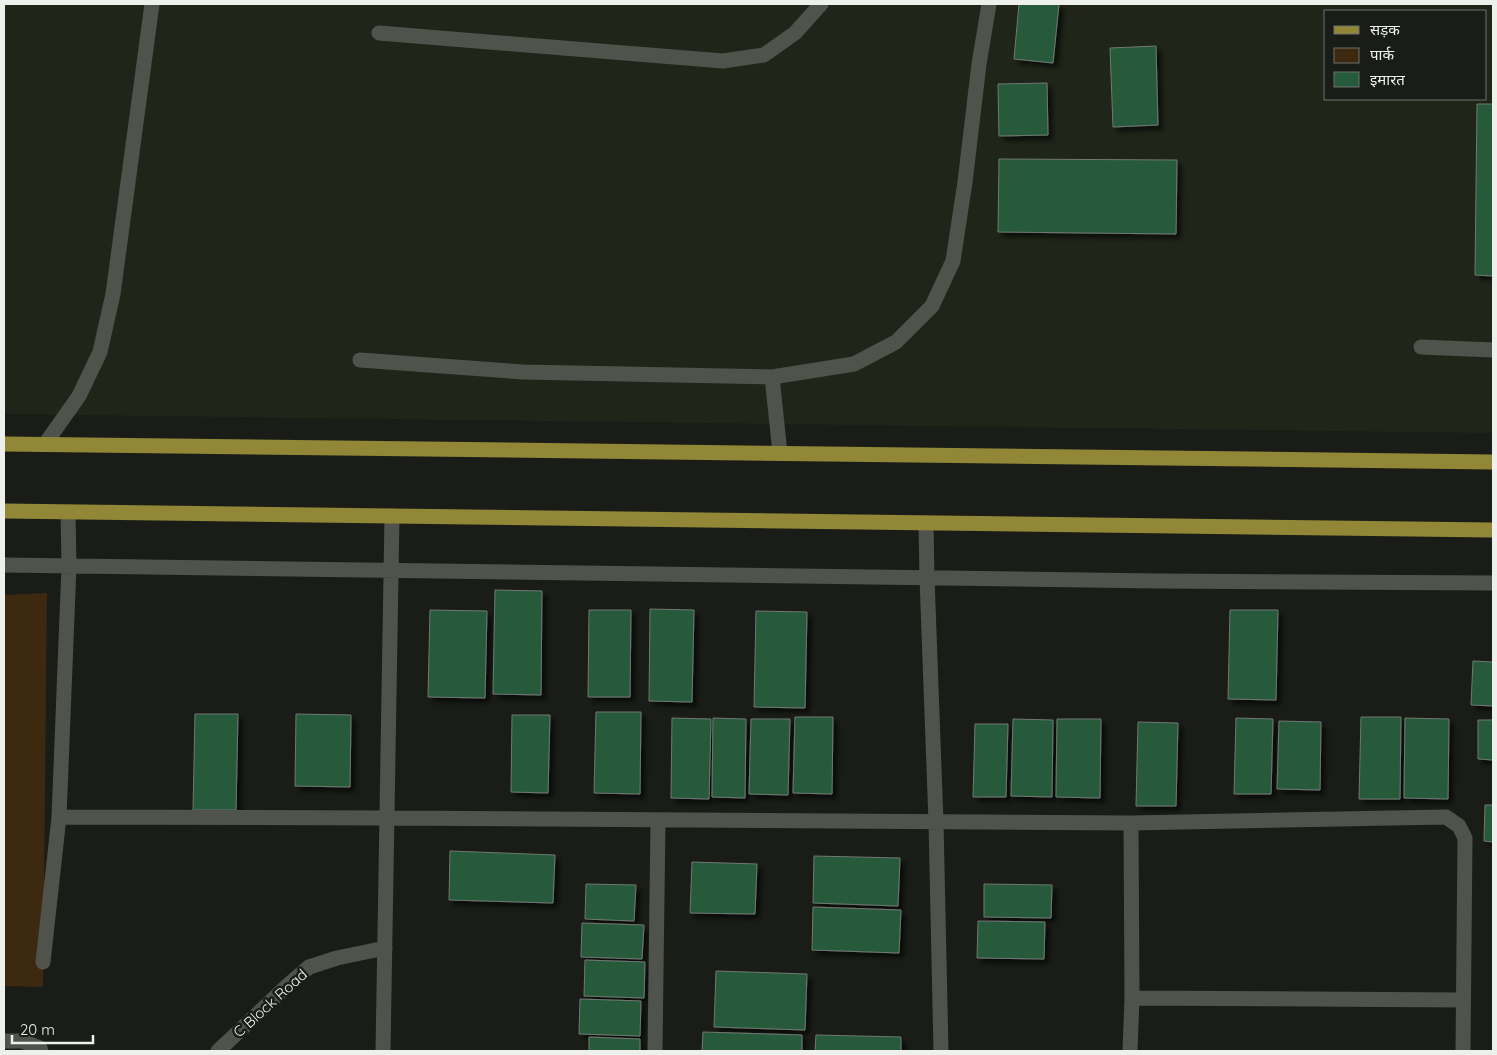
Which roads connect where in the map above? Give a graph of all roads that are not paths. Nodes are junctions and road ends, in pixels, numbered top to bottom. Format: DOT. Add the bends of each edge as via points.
graph roads {
  1 [pos="152,4"];
  2 [pos="820,4"];
  3 [pos="989,4"];
  4 [pos="379,33"];
  5 [pos="1420,347"];
  6 [pos="1493,350"];
  7 [pos="360,360"];
  8 [pos="772,377"];
  9 [pos="4,444"];
  10 [pos="45,444"];
  11 [pos="780,453"];
  12 [pos="1493,462"];
  13 [pos="4,511"];
  14 [pos="68,512"];
  15 [pos="392,516"];
  16 [pos="926,523"];
  17 [pos="1493,530"];
  18 [pos="4,564"];
  19 [pos="69,566"];
  20 [pos="391,571"];
  21 [pos="927,578"];
  22 [pos="1493,582"];
  23 [pos="59,817"];
  24 [pos="387,818"];
  25 [pos="658,820"];
  26 [pos="936,822"];
  27 [pos="1131,823"];
  28 [pos="385,948"];
  29 [pos="43,962"];
  30 [pos="1132,998"];
  31 [pos="1463,1000"];
  32 [pos="4,1041"];
  33 [pos="41,1051"];
  34 [pos="218,1051"];
  35 [pos="383,1051"];
  36 [pos="655,1051"];
  37 [pos="941,1051"];
  38 [pos="1130,1051"];
  39 [pos="1463,1051"];
  1 -- 10 [label="street" via="113,294 100,352 79,396"];
  2 -- 4 [label="street" via="795,33 764,55 723,62"];
  3 -- 8 [label="street" via="953,261 932,306 896,342 854,364"];
  5 -- 6 [label="street"];
  7 -- 8 [label="street" via="523,372"];
  8 -- 11 [label="street"];
  9 -- 10 [label="main road"];
  10 -- 11 [label="main road"];
  11 -- 12 [label="main road"];
  13 -- 14 [label="main road"];
  14 -- 15 [label="main road"];
  14 -- 19 [label="street"];
  15 -- 16 [label="main road"];
  15 -- 20 [label="street"];
  16 -- 17 [label="main road"];
  16 -- 21 [label="street"];
  18 -- 19 [label="street"];
  19 -- 20 [label="street"];
  19 -- 23 [label="street"];
  20 -- 21 [label="street"];
  20 -- 24 [label="street"];
  21 -- 22 [label="street"];
  21 -- 26 [label="street"];
  23 -- 24 [label="street"];
  23 -- 29 [label="street"];
  24 -- 25 [label="street"];
  24 -- 28 [label="street"];
  25 -- 26 [label="street"];
  25 -- 36 [label="street"];
  26 -- 27 [label="street"];
  26 -- 37 [label="street"];
  27 -- 30 [label="street"];
  27 -- 31 [label="street" via="1446,817 1459,826 1465,838"];
  28 -- 34 [label="street, C Block Road" via="310,967"];
  28 -- 35 [label="street"];
  30 -- 31 [label="street"];
  30 -- 38 [label="street"];
  31 -- 39 [label="street"];
  32 -- 33 [label="street" via="22,1042"];
}
